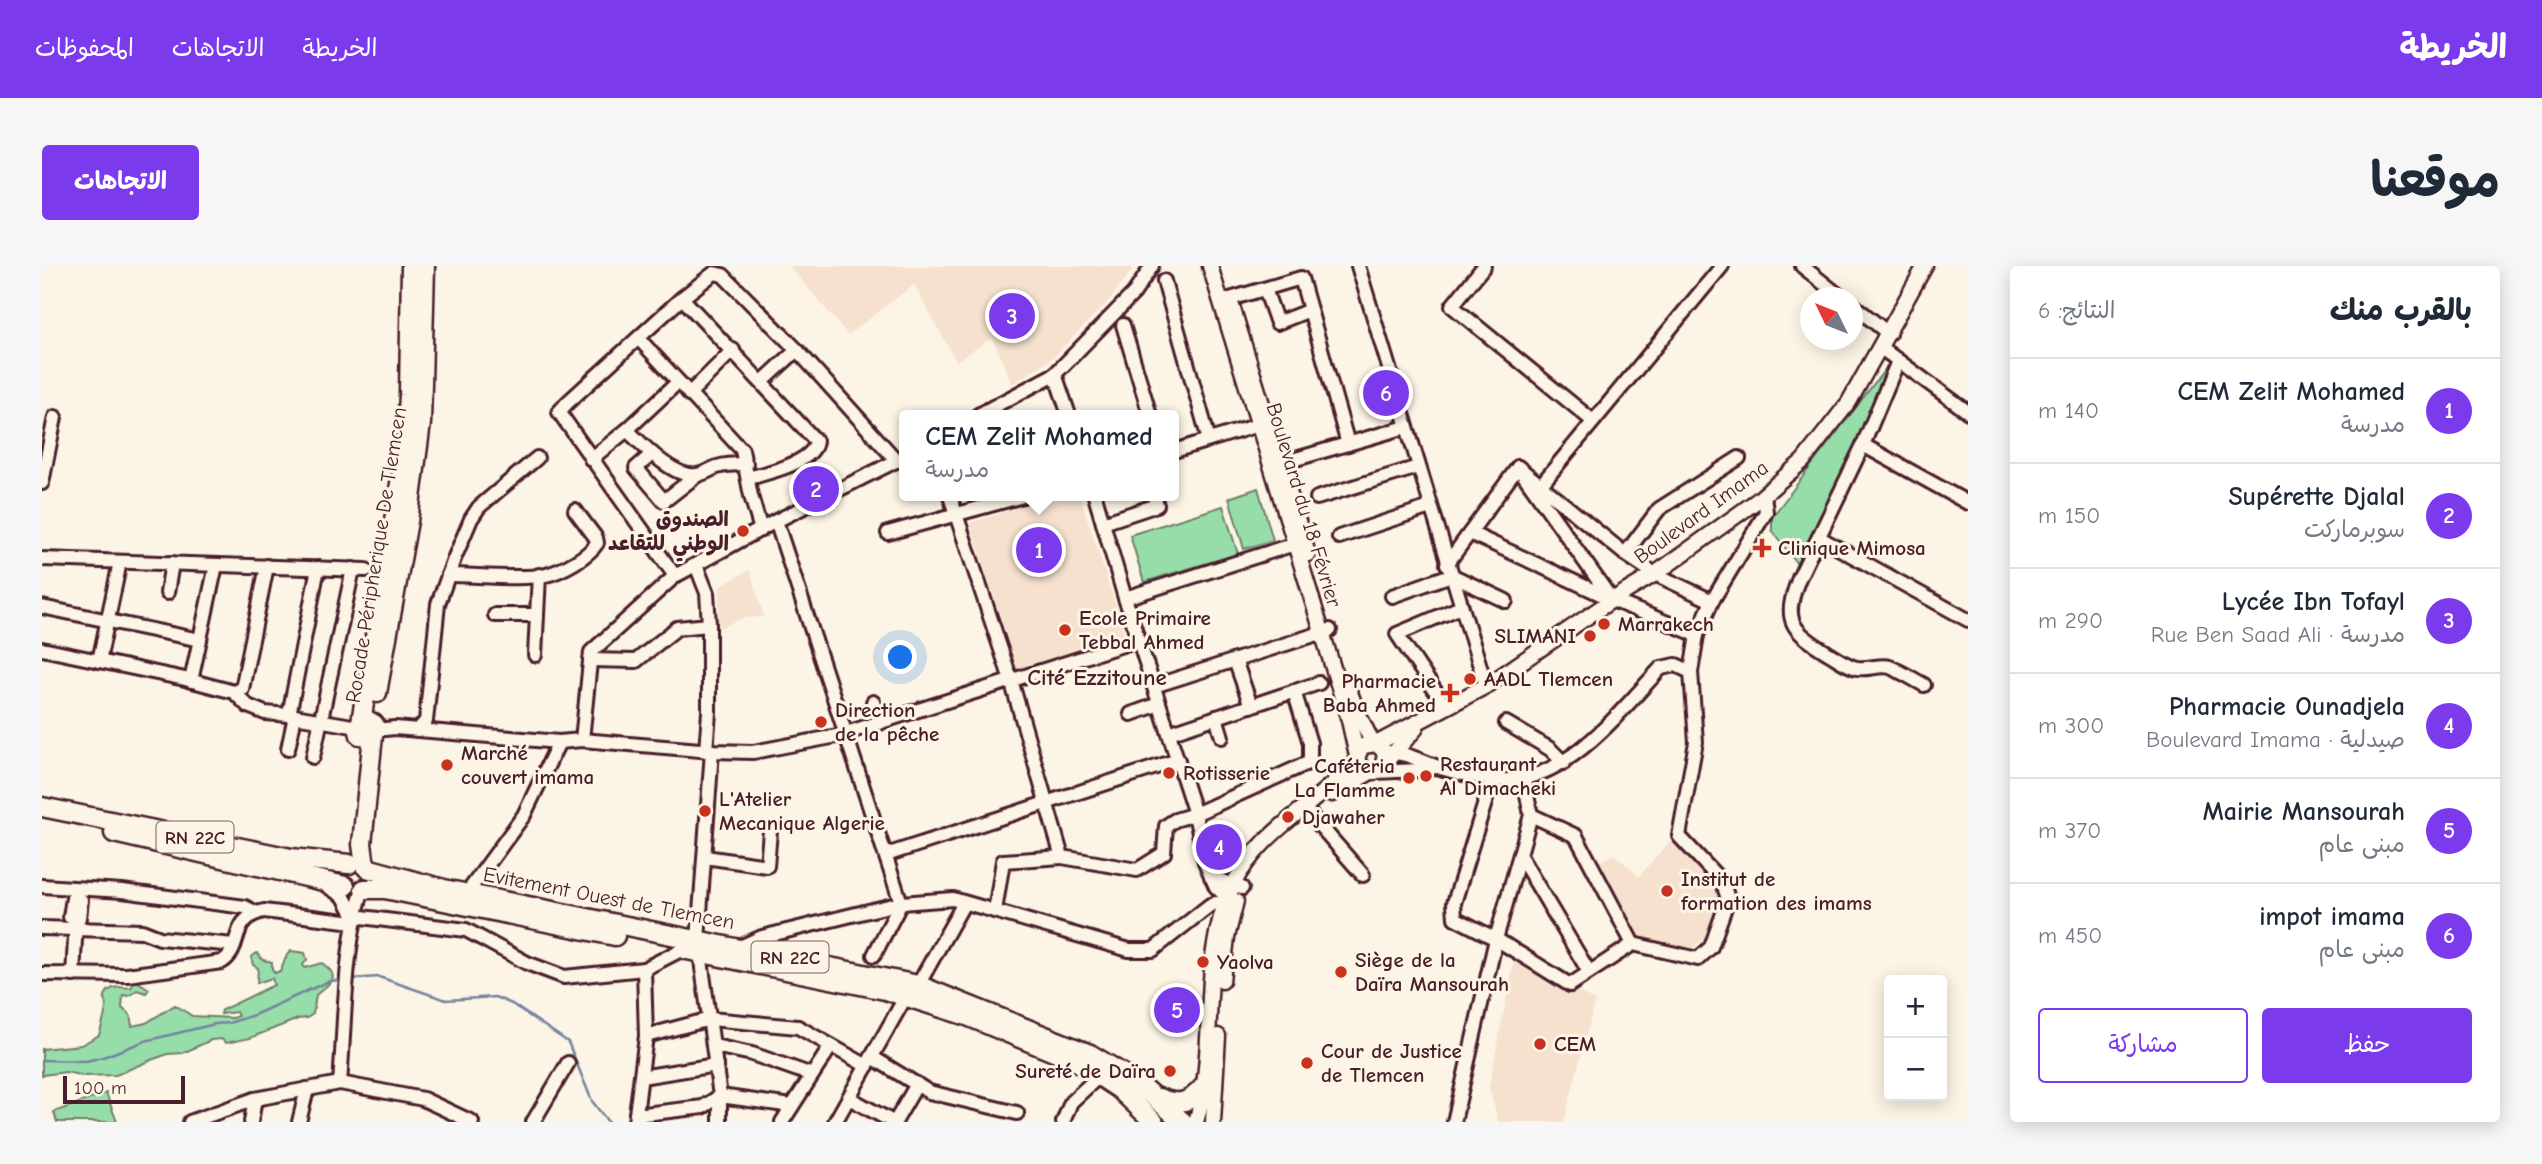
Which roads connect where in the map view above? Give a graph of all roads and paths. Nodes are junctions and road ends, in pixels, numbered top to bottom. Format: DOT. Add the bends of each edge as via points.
graph roads {
  1 [pos="411,266"];
  2 [pos="425,266"];
  3 [pos="1152,266"];
  4 [pos="1158,266"];
  5 [pos="1210,266"];
  6 [pos="1221,266"];
  7 [pos="1358,266"];
  8 [pos="1485,266"];
  9 [pos="1722,266"];
  10 [pos="1802,266"];
  11 [pos="1925,266"];
  12 [pos="1164,281"];
  13 [pos="1828,287"];
  14 [pos="1265,289"];
  15 [pos="1134,293"];
  16 [pos="682,298"];
  17 [pos="1230,299"];
  18 [pos="1310,310"];
  19 [pos="1863,313"];
  20 [pos="1123,325"];
  21 [pos="1889,334"];
  22 [pos="639,338"];
  23 [pos="1881,348"];
  24 [pos="733,350"];
  25 [pos="797,350"];
  26 [pos="1898,361"];
  27 [pos="1055,374"];
  28 [pos="678,382"];
  29 [pos="762,382"];
  30 [pos="689,394"];
  31 [pos="987,410"];
  32 [pos="1067,410"];
  33 [pos="1148,410"];
  34 [pos="1968,412"];
  35 [pos="55,417"];
  36 [pos="1593,421"];
  37 [pos="1258,425"];
  38 [pos="1406,427"];
  39 [pos="627,430"];
  40 [pos="1209,440"];
  41 [pos="1348,444"];
  42 [pos="1863,445"];
  43 [pos="1179,449"];
  44 [pos="652,454"];
  45 [pos="899,457"];
  46 [pos="537,458"];
  47 [pos="1739,458"];
  48 [pos="591,459"];
  49 [pos="899,460"];
  50 [pos="1282,463"];
  51 [pos="746,464"];
  52 [pos="1418,467"];
  53 [pos="1518,467"];
  54 [pos="696,476"];
  55 [pos="748,478"];
  56 [pos="42,483"];
  57 [pos="1540,486"];
  58 [pos="1764,494"];
  59 [pos="1317,498"];
  60 [pos="952,501"];
  61 [pos="1004,501"];
  62 [pos="1096,501"];
  63 [pos="1156,501"];
  64 [pos="1968,503"];
  65 [pos="1430,507"];
  66 [pos="575,510"];
  67 [pos="957,513"];
  68 [pos="776,521"];
  69 [pos="1103,523"];
  70 [pos="761,530"];
  71 [pos="888,533"];
  72 [pos="1470,533"];
  73 [pos="1339,537"];
  74 [pos="1820,538"];
  75 [pos="1300,542"];
  76 [pos="1625,554"];
  77 [pos="42,559"];
  78 [pos="120,562"];
  79 [pos="172,563"];
  80 [pos="216,565"];
  81 [pos="696,565"];
  82 [pos="267,566"];
  83 [pos="318,568"];
  84 [pos="1449,570"];
  85 [pos="1655,574"];
  86 [pos="447,575"];
  87 [pos="539,575"];
  88 [pos="675,576"];
  89 [pos="167,593"];
  90 [pos="1392,596"];
  91 [pos="1125,598"];
  92 [pos="1612,600"];
  93 [pos="1506,601"];
  94 [pos="1712,601"];
  95 [pos="42,607"];
  96 [pos="1461,607"];
  97 [pos="495,615"];
  98 [pos="537,615"];
  99 [pos="108,620"];
  100 [pos="1968,620"];
  101 [pos="709,625"];
  102 [pos="1326,632"];
  103 [pos="1697,635"];
  104 [pos="200,640"];
  105 [pos="1139,640"];
  106 [pos="42,649"];
  107 [pos="535,655"];
  108 [pos="590,660"];
  109 [pos="1235,660"];
  110 [pos="99,661"];
  111 [pos="1691,673"];
  112 [pos="1011,680"];
  113 [pos="191,681"];
  114 [pos="1319,683"];
  115 [pos="1486,685"];
  116 [pos="1924,685"];
  117 [pos="1154,686"];
  118 [pos="1294,691"];
  119 [pos="239,693"];
  120 [pos="873,702"];
  121 [pos="1159,704"];
  122 [pos="1251,706"];
  123 [pos="1446,707"];
  124 [pos="1131,714"];
  125 [pos="292,715"];
  126 [pos="1216,718"];
  127 [pos="322,721"];
  128 [pos="880,723"];
  129 [pos="1506,723"];
  130 [pos="367,729"];
  131 [pos="418,730"];
  132 [pos="847,733"];
  133 [pos="1169,733"];
  134 [pos="1222,737"];
  135 [pos="582,740"];
  136 [pos="559,741"];
  137 [pos="288,749"];
  138 [pos="709,751"];
  139 [pos="313,757"];
  140 [pos="1357,757"];
  141 [pos="1380,757"];
  142 [pos="1178,760"];
  143 [pos="1564,763"];
  144 [pos="1436,766"];
  145 [pos="1492,780"];
  146 [pos="1524,780"];
  147 [pos="1047,802"];
  148 [pos="42,807"];
  149 [pos="1308,812"];
  150 [pos="1195,814"];
  151 [pos="1531,815"];
  152 [pos="42,818"];
  153 [pos="770,831"];
  154 [pos="886,855"];
  155 [pos="1520,856"];
  156 [pos="705,857"];
  157 [pos="1062,857"];
  158 [pos="358,865"];
  159 [pos="262,866"];
  160 [pos="1363,875"];
  161 [pos="1211,877"];
  162 [pos="42,886"];
  163 [pos="1238,886"];
  164 [pos="355,888"];
  165 [pos="467,893"];
  166 [pos="410,894"];
  167 [pos="901,903"];
  168 [pos="964,903"];
  169 [pos="1229,903"];
  170 [pos="995,911"];
  171 [pos="257,913"];
  172 [pos="354,919"];
  173 [pos="76,924"];
  174 [pos="42,928"];
  175 [pos="1496,939"];
  176 [pos="1633,944"];
  177 [pos="234,945"];
  178 [pos="740,947"];
  179 [pos="693,948"];
  180 [pos="874,955"];
  181 [pos="644,969"];
  182 [pos="1589,972"];
  183 [pos="42,974"];
  184 [pos="74,975"];
  185 [pos="912,990"];
  186 [pos="710,1019"];
  187 [pos="646,1036"];
  188 [pos="714,1046"];
  189 [pos="831,1046"];
  190 [pos="869,1061"];
  191 [pos="568,1063"];
  192 [pos="716,1065"];
  193 [pos="812,1075"];
  194 [pos="1100,1075"];
  195 [pos="641,1077"];
  196 [pos="340,1083"];
  197 [pos="917,1084"];
  198 [pos="1204,1086"];
  199 [pos="307,1089"];
  200 [pos="1150,1093"];
  201 [pos="720,1096"];
  202 [pos="849,1098"];
  203 [pos="255,1099"];
  204 [pos="792,1106"];
  205 [pos="1017,1113"];
  206 [pos="636,1118"];
  207 [pos="190,1122"];
  208 [pos="251,1122"];
  209 [pos="299,1122"];
  210 [pos="472,1122"];
  211 [pos="534,1122"];
  212 [pos="720,1122"];
  213 [pos="782,1122"];
  214 [pos="835,1122"];
  215 [pos="894,1122"];
  216 [pos="1063,1122"];
  217 [pos="1154,1122"];
  218 [pos="1183,1122"];
  219 [pos="1196,1122"];
  220 [pos="1213,1122"];
  221 [pos="1454,1122"];
  1 -- 130 [label="highway" via="405,453"];
  2 -- 130 [label="highway, Rocade Péripherique De Tlemcen" via="421,424 408,521"];
  3 -- 15 [label="street"];
  4 -- 15 [label="street"];
  5 -- 37 [label="main road, Boulevard du 18 Février"];
  6 -- 17 [label="main road, Boulevard du 18 Février"];
  7 -- 38 [label="street"];
  8 -- 36 [label="street" via="1452,306"];
  9 -- 36 [label="street"];
  10 -- 13 [label="street"];
  11 -- 21 [label="main road, Boulevard Imama"];
  12 -- 40 [label="street"];
  14 -- 17 [label="street"];
  14 -- 18 [label="street" via="1301,278"];
  14 -- 18 [label="street" via="1277,323"];
  15 -- 27 [label="street"];
  16 -- 22 [label="street"];
  16 -- 24 [label="street"];
  16 -- 25 [label="street" via="718,272"];
  17 -- 50 [label="main road, Boulevard du 18 Février"];
  18 -- 41 [label="street"];
  19 -- 21 [label="street"];
  20 -- 33 [label="street"];
  21 -- 23 [label="main road, Boulevard Imama"];
  22 -- 28 [label="street"];
  22 -- 48 [label="street" via="559,412"];
  23 -- 26 [label="street"];
  23 -- 58 [label="main road, Boulevard Imama" via="1849,402 1803,461"];
  24 -- 29 [label="street"];
  24 -- 30 [label="street"];
  25 -- 29 [label="street"];
  25 -- 45 [label="street"];
  26 -- 34 [label="street"];
  26 -- 42 [label="street"];
  27 -- 31 [label="street"];
  27 -- 32 [label="street"];
  28 -- 30 [label="street"];
  28 -- 39 [label="street"];
  29 -- 55 [label="street" via="816,444 795,462"];
  30 -- 51 [label="street" via="742,450"];
  35 -- 56 [label="street"];
  36 -- 57 [label="street"];
  37 -- 40 [label="street"];
  37 -- 75 [label="main road, Boulevard du 18 Février"];
  38 -- 41 [label="street"];
  38 -- 52 [label="street"];
  39 -- 44 [label="street"];
  39 -- 48 [label="street"];
  40 -- 43 [label="street"];
  41 -- 50 [label="street"];
  42 -- 64 [label="street"];
  42 -- 74 [label="street"];
  44 -- 54 [label="street" via="674,469"];
  44 -- 54 [label="street" via="636,468 664,501"];
  46 -- 86 [label="street" via="479,507"];
  47 -- 76 [label="street" via="1659,509"];
  48 -- 88 [label="street"];
  49 -- 68 [label="street"];
  50 -- 75 [label="main road, Boulevard du 18 Février"];
  51 -- 54 [label="street" via="719,466"];
  51 -- 55 [label="street"];
  52 -- 59 [label="street"];
  52 -- 65 [label="street"];
  53 -- 57 [label="street"];
  53 -- 72 [label="street"];
  53 -- 92 [label="street"];
  55 -- 70 [label="street"];
  57 -- 76 [label="street"];
  58 -- 85 [label="main road, Boulevard Imama"];
  58 -- 94 [label="street" via="1766,512"];
  60 -- 67 [label="street"];
  61 -- 67 [label="street"];
  62 -- 69 [label="street"];
  63 -- 69 [label="street" via="1157,505"];
  65 -- 73 [label="street"];
  65 -- 84 [label="street"];
  66 -- 87 [label="street" via="597,543 575,561"];
  67 -- 71 [label="street"];
  67 -- 112 [label="street"];
  68 -- 70 [label="street"];
  68 -- 132 [label="street"];
  69 -- 91 [label="street"];
  70 -- 81 [label="street"];
  72 -- 84 [label="street"];
  72 -- 92 [label="street"];
  74 -- 100 [label="street"];
  74 -- 116 [label="street" via="1791,598 1792,621 1798,632 1852,666 1885,666"];
  75 -- 91 [label="street"];
  75 -- 102 [label="main road, Boulevard du 18 Février"];
  76 -- 85 [label="street"];
  77 -- 78 [label="street"];
  78 -- 79 [label="street"];
  78 -- 99 [label="street"];
  79 -- 80 [label="street"];
  79 -- 89 [label="street"];
  80 -- 82 [label="street"];
  80 -- 104 [label="street"];
  81 -- 88 [label="street"];
  81 -- 101 [label="street" via="707,593"];
  82 -- 83 [label="street"];
  82 -- 119 [label="street"];
  83 -- 125 [label="street"];
  83 -- 127 [label="street" via="359,570"];
  84 -- 90 [label="street"];
  84 -- 93 [label="street"];
  84 -- 96 [label="street"];
  85 -- 92 [label="main road, Boulevard Imama"];
  85 -- 94 [label="street"];
  86 -- 87 [label="street"];
  86 -- 131 [label="street" via="438,604 426,721"];
  87 -- 98 [label="street"];
  88 -- 108 [label="street" via="591,652"];
  91 -- 105 [label="street"];
  92 -- 103 [label="street"];
  92 -- 115 [label="main road, Boulevard Imama"];
  94 -- 103 [label="street"];
  95 -- 99 [label="street"];
  96 -- 115 [label="street"];
  96 -- 123 [label="street" via="1397,634"];
  97 -- 98 [label="street"];
  98 -- 107 [label="street"];
  99 -- 104 [label="street"];
  99 -- 110 [label="street"];
  101 -- 108 [label="street" via="677,628 636,661"];
  101 -- 138 [label="street"];
  102 -- 109 [label="street"];
  102 -- 140 [label="main road, Boulevard du 18 Février"];
  102 -- 141 [label="main road, Boulevard du 18 Février"];
  103 -- 111 [label="street"];
  104 -- 113 [label="street"];
  105 -- 112 [label="street"];
  105 -- 117 [label="street"];
  106 -- 110 [label="street"];
  108 -- 135 [label="street"];
  109 -- 117 [label="street"];
  109 -- 122 [label="street"];
  110 -- 113 [label="street"];
  111 -- 143 [label="street" via="1676,665 1661,668"];
  111 -- 176 [label="street" via="1696,742 1679,836 1723,883 1728,899 1711,947 1698,959"];
  112 -- 128 [label="street"];
  112 -- 147 [label="street"];
  113 -- 119 [label="street"];
  114 -- 118 [label="street"];
  115 -- 123 [label="main road, Boulevard Imama"];
  117 -- 121 [label="street"];
  118 -- 122 [label="street"];
  118 -- 150 [label="street" via="1310,743 1310,762"];
  119 -- 125 [label="street" via="258,711"];
  120 -- 128 [label="street"];
  121 -- 124 [label="street"];
  121 -- 133 [label="street"];
  122 -- 126 [label="street"];
  123 -- 141 [label="main road, Boulevard Imama" via="1427,717"];
  125 -- 127 [label="street"];
  125 -- 137 [label="street"];
  126 -- 133 [label="street"];
  126 -- 134 [label="street"];
  127 -- 130 [label="street"];
  127 -- 139 [label="street"];
  128 -- 132 [label="street"];
  129 -- 143 [label="street" via="1550,749"];
  130 -- 131 [label="street"];
  130 -- 158 [label="highway"];
  131 -- 136 [label="street"];
  132 -- 138 [label="street" via="753,752"];
  132 -- 154 [label="street"];
  133 -- 142 [label="street"];
  135 -- 136 [label="street"];
  135 -- 138 [label="street"];
  136 -- 165 [label="street" via="524,815"];
  138 -- 156 [label="street"];
  140 -- 141 [label="main road, Boulevard Imama" via="1363,746"];
  140 -- 141 [label="main road" via="1363,769"];
  140 -- 163 [label="main road, Boulevard Imama" via="1265,841"];
  141 -- 144 [label="street" via="1424,760"];
  141 -- 144 [label="street" via="1420,770"];
  141 -- 149 [label="main road, Boulevard Imama"];
  142 -- 147 [label="street"];
  142 -- 150 [label="street"];
  143 -- 146 [label="street"];
  144 -- 145 [label="street"];
  145 -- 146 [label="street"];
  145 -- 175 [label="street" via="1454,903 1455,918"];
  146 -- 151 [label="street"];
  147 -- 154 [label="street"];
  147 -- 157 [label="street"];
  148 -- 158 [label="highway, Evitement Ouest de Tlemcen / RN 22C" via="291,858"];
  149 -- 160 [label="street"];
  149 -- 163 [label="main road, Boulevard Imama"];
  150 -- 157 [label="street" via="1166,826 1164,853 1137,870"];
  150 -- 161 [label="street"];
  151 -- 155 [label="street"];
  151 -- 176 [label="street" via="1576,836"];
  152 -- 159 [label="highway, Evitement Ouest de Tlemcen / RN 22C"];
  153 -- 156 [label="street" via="767,866"];
  154 -- 167 [label="street"];
  155 -- 175 [label="street"];
  155 -- 182 [label="street"];
  156 -- 179 [label="street"];
  157 -- 170 [label="street" via="1003,861"];
  158 -- 164 [label="highway" via="342,876"];
  158 -- 164 [label="highway" via="371,877"];
  158 -- 165 [label="highway, Evitement Ouest de Tlemcen / RN 22C"];
  159 -- 164 [label="highway, Evitement Ouest de Tlemcen / RN 22C"];
  159 -- 172 [label="street" via="328,886 344,897"];
  161 -- 163 [label="street"];
  161 -- 169 [label="street"];
  162 -- 171 [label="street" via="122,891 245,907"];
  163 -- 169 [label="main road, Boulevard Imama"];
  164 -- 166 [label="highway, Evitement Ouest de Tlemcen / RN 22C"];
  164 -- 172 [label="street"];
  165 -- 179 [label="highway, Evitement Ouest de Tlemcen / RN 22C"];
  166 -- 172 [label="street" via="373,894"];
  166 -- 179 [label="highway, Evitement Ouest de Tlemcen / RN 22C"];
  167 -- 168 [label="street" via="953,899"];
  167 -- 178 [label="street" via="762,937"];
  167 -- 180 [label="street"];
  168 -- 170 [label="street"];
  168 -- 185 [label="street"];
  169 -- 170 [label="street" via="1210,905 1153,950 1129,950"];
  169 -- 198 [label="main road, Boulevard Imama" via="1216,937"];
  169 -- 220 [label="main road, Boulevard Imama"];
  171 -- 172 [label="street"];
  171 -- 177 [label="street" via="240,925"];
  172 -- 181 [label="street" via="466,930 564,977"];
  172 -- 196 [label="street"];
  173 -- 174 [label="street"];
  173 -- 177 [label="street"];
  173 -- 184 [label="street"];
  175 -- 182 [label="street" via="1570,985"];
  175 -- 221 [label="street"];
  176 -- 182 [label="street"];
  177 -- 184 [label="street" via="229,957 213,964 127,975"];
  178 -- 179 [label="highway, Evitement Ouest de Tlemcen / RN 22C"];
  178 -- 185 [label="highway, Evitement Ouest de Tlemcen / RN 22C"];
  179 -- 181 [label="street"];
  179 -- 185 [label="highway, Evitement Ouest de Tlemcen / RN 22C"];
  179 -- 186 [label="street"];
  181 -- 187 [label="street"];
  183 -- 184 [label="street"];
  185 -- 190 [label="street"];
  185 -- 194 [label="highway, Evitement Ouest de Tlemcen / RN 22C"];
  185 -- 200 [label="highway, Evitement Ouest de Tlemcen / RN 22C" via="1090,1054"];
  186 -- 187 [label="street"];
  186 -- 188 [label="street"];
  186 -- 189 [label="street" via="798,1027"];
  187 -- 195 [label="street"];
  188 -- 192 [label="street"];
  188 -- 193 [label="street"];
  189 -- 190 [label="street"];
  189 -- 193 [label="street"];
  190 -- 197 [label="street"];
  190 -- 202 [label="street"];
  191 -- 211 [label="street"];
  192 -- 195 [label="street"];
  192 -- 201 [label="street"];
  193 -- 204 [label="street"];
  194 -- 216 [label="street" via="1071,1102"];
  194 -- 217 [label="highway, Evitement Ouest de Tlemcen / RN 22C"];
  195 -- 206 [label="street"];
  196 -- 199 [label="street"];
  196 -- 210 [label="street" via="423,1099"];
  197 -- 205 [label="street" via="929,1092"];
  197 -- 215 [label="street"];
  198 -- 200 [label="highway" via="1191,1100 1181,1103"];
  198 -- 219 [label="main road, Boulevard Imama"];
  199 -- 203 [label="street"];
  199 -- 209 [label="street"];
  200 -- 218 [label="highway, Evitement Ouest de Tlemcen / RN 22C"];
  201 -- 204 [label="street"];
  201 -- 206 [label="street" via="703,1107"];
  201 -- 212 [label="street"];
  202 -- 214 [label="street"];
  202 -- 215 [label="street"];
  203 -- 207 [label="street"];
  203 -- 208 [label="street"];
  204 -- 213 [label="street"];
}
